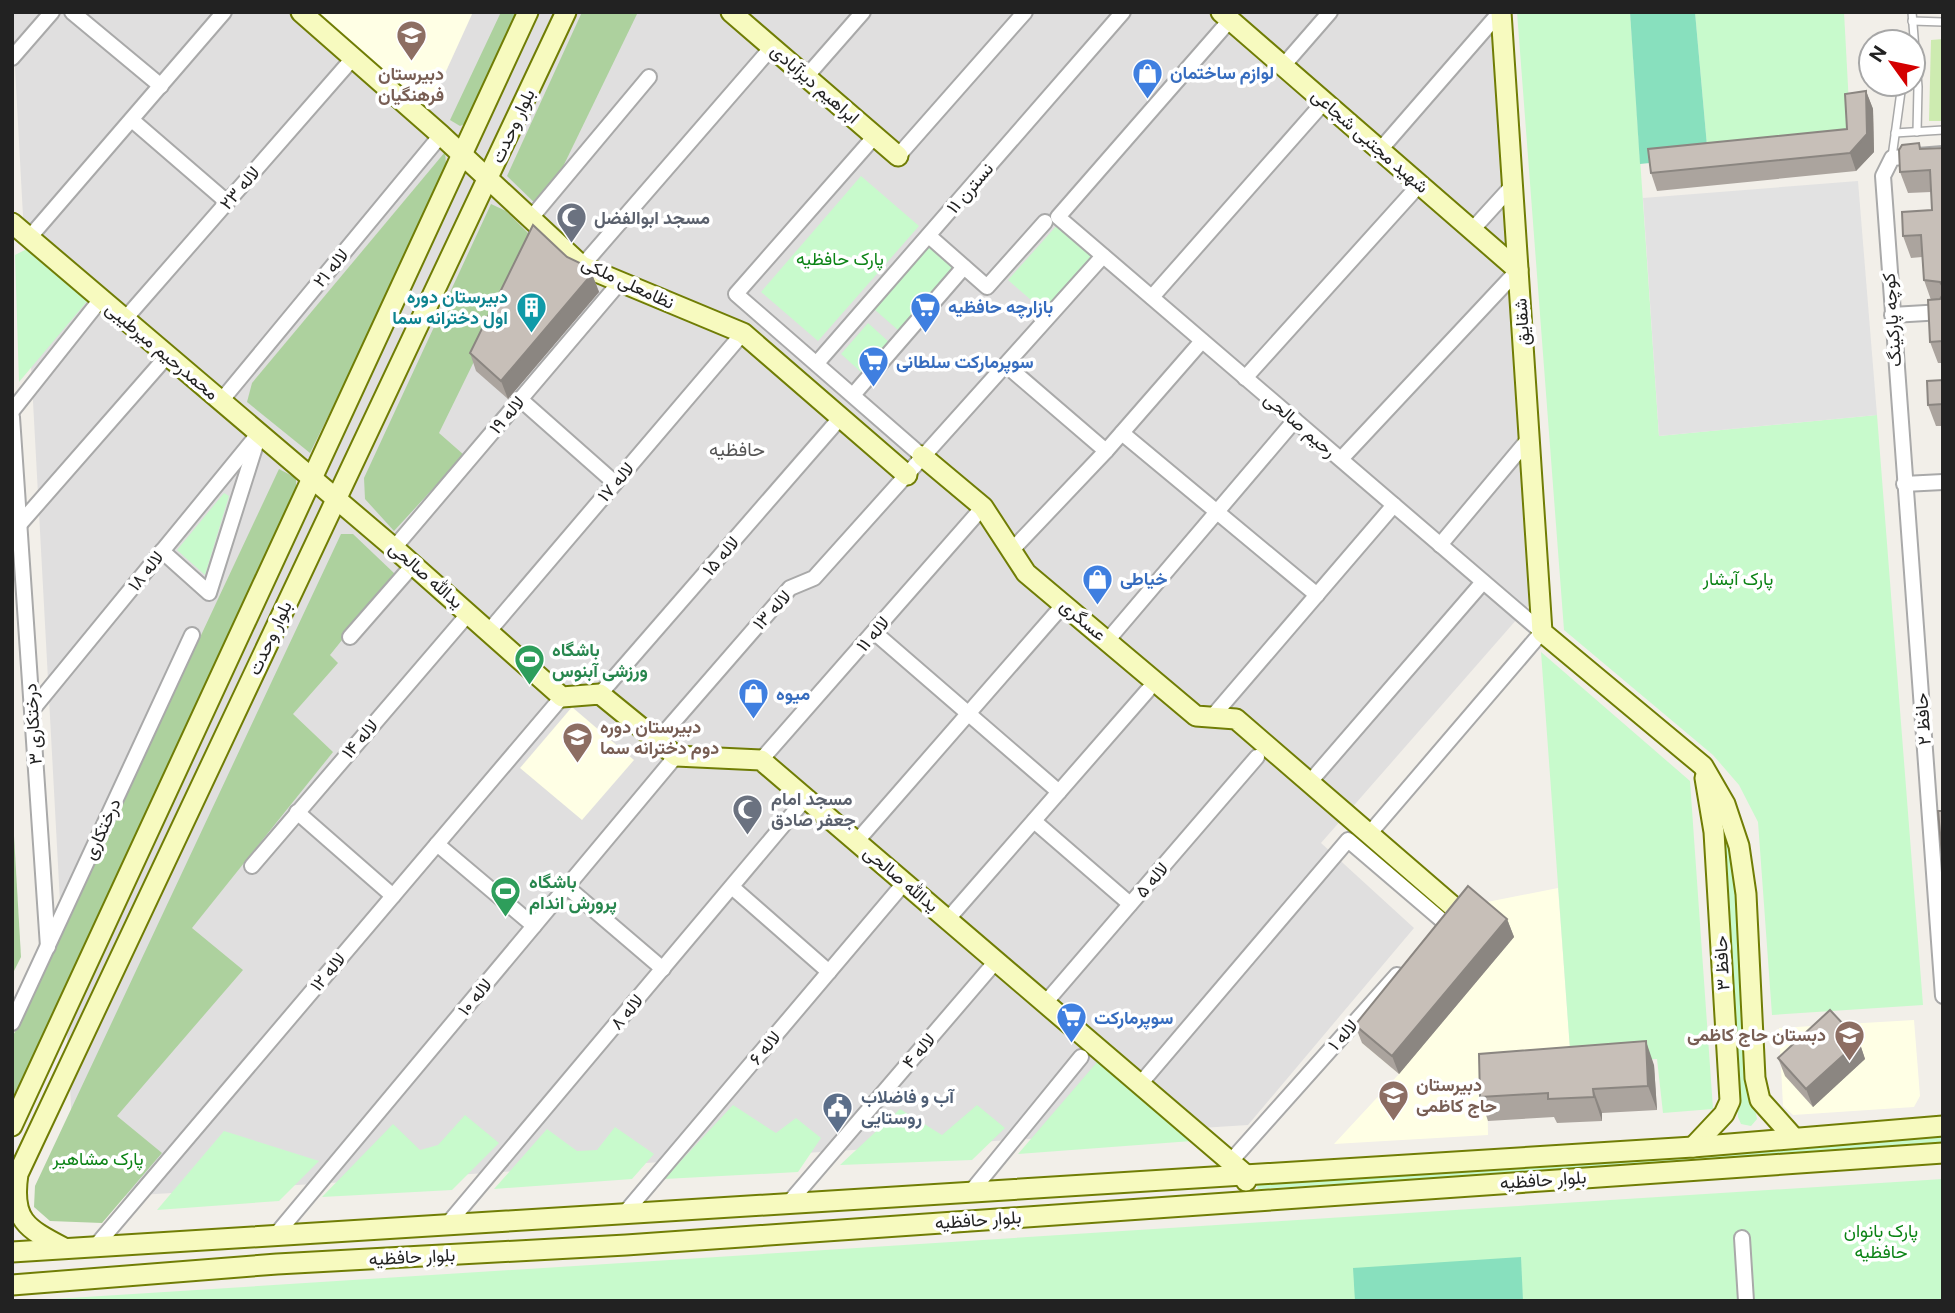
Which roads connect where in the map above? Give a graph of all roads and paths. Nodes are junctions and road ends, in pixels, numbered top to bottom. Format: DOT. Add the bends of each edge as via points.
graph roads {
  1 [pos="52,12"];
  2 [pos="72,12"];
  3 [pos="225,12"];
  4 [pos="528,12"];
  5 [pos="566,12"];
  6 [pos="731,12"];
  7 [pos="863,12"];
  8 [pos="1025,12"];
  9 [pos="1123,12"];
  10 [pos="1329,12"];
  11 [pos="1912,12"];
  12 [pos="305,13"];
  13 [pos="1224,14"];
  14 [pos="1501,16"];
  15 [pos="1912,21"];
  16 [pos="1943,22"];
  17 [pos="1911,28"];
  18 [pos="772,47"];
  19 [pos="354,57"];
  20 [pos="12,58"];
  21 [pos="1283,66"];
  22 [pos="806,77"];
  23 [pos="649,78"];
  24 [pos="161,86"];
  25 [pos="1900,98"];
  26 [pos="1324,102"];
  27 [pos="132,120"];
  28 [pos="1943,130"];
  29 [pos="1917,132"];
  30 [pos="1895,133"];
  31 [pos="441,135"];
  32 [pos="875,136"];
  33 [pos="1380,150"];
  34 [pos="461,154"];
  35 [pos="1943,154"];
  36 [pos="898,156"];
  37 [pos="1892,158"];
  38 [pos="489,178"];
  39 [pos="1420,184"];
  40 [pos="1513,185"];
  41 [pos="227,202"];
  42 [pos="531,218"];
  43 [pos="1051,219"];
  44 [pos="12,223"];
  45 [pos="1472,230"];
  46 [pos="929,236"];
  47 [pos="29,238"];
  48 [pos="1103,256"];
  49 [pos="582,266"];
  50 [pos="964,267"];
  51 [pos="1518,270"];
  52 [pos="620,282"];
  53 [pos="1152,298"];
  54 [pos="101,299"];
  55 [pos="1943,312"];
  56 [pos="1892,315"];
  57 [pos="125,319"];
  58 [pos="743,333"];
  59 [pos="1202,341"];
  60 [pos="168,355"];
  61 [pos="817,363"];
  62 [pos="1007,366"];
  63 [pos="833,378"];
  64 [pos="1245,378"];
  65 [pos="853,395"];
  66 [pos="817,397"];
  67 [pos="520,400"];
  68 [pos="221,401"];
  69 [pos="12,411"];
  70 [pos="12,417"];
  71 [pos="841,417"];
  72 [pos="1294,420"];
  73 [pos="259,433"];
  74 [pos="1122,433"];
  75 [pos="1527,441"];
  76 [pos="1106,451"];
  77 [pos="922,456"];
  78 [pos="1341,460"];
  79 [pos="907,475"];
  80 [pos="312,478"];
  81 [pos="1943,482"];
  82 [pos="615,483"];
  83 [pos="1904,484"];
  84 [pos="336,498"];
  85 [pos="1394,505"];
  86 [pos="983,507"];
  87 [pos="1217,512"];
  88 [pos="19,525"];
  89 [pos="1440,545"];
  90 [pos="394,548"];
  91 [pos="1012,550"];
  92 [pos="162,551"];
  93 [pos="413,565"];
  94 [pos="1483,582"];
  95 [pos="1317,595"];
  96 [pos="1064,604"];
  97 [pos="468,613"];
  98 [pos="489,631"];
  99 [pos="874,632"];
  100 [pos="1542,632"];
  101 [pos="192,635"];
  102 [pos="350,637"];
  103 [pos="1107,641"];
  104 [pos="1148,690"];
  105 [pos="600,694"];
  106 [pos="562,697"];
  107 [pos="32,710"];
  108 [pos="968,714"];
  109 [pos="1212,717"];
  110 [pos="657,741"];
  111 [pos="676,756"];
  112 [pos="1257,757"];
  113 [pos="761,760"];
  114 [pos="1703,766"];
  115 [pos="1310,783"];
  116 [pos="1059,792"];
  117 [pos="806,798"];
  118 [pos="297,811"];
  119 [pos="1937,820"];
  120 [pos="1034,821"];
  121 [pos="1370,833"];
  122 [pos="857,841"];
  123 [pos="436,844"];
  124 [pos="251,866"];
  125 [pos="905,882"];
  126 [pos="567,887"];
  127 [pos="732,887"];
  128 [pos="393,896"];
  129 [pos="1130,904"];
  130 [pos="948,919"];
  131 [pos="1445,921"];
  132 [pos="534,926"];
  133 [pos="1941,945"];
  134 [pos="48,947"];
  135 [pos="997,960"];
  136 [pos="1407,963"];
  137 [pos="663,970"];
  138 [pos="829,972"];
  139 [pos="1943,996"];
  140 [pos="1046,1002"];
  141 [pos="12,1023"];
  142 [pos="1081,1057"];
  143 [pos="1141,1083"];
  144 [pos="12,1126"];
  145 [pos="1943,1126"];
  146 [pos="1794,1138"];
  147 [pos="1693,1147"];
  148 [pos="1943,1153"];
  149 [pos="1231,1161"];
  150 [pos="1246,1175"];
  151 [pos="970,1193"];
  152 [pos="1248,1200"];
  153 [pos="787,1205"];
  154 [pos="624,1214"];
  155 [pos="446,1226"];
  156 [pos="274,1237"];
  157 [pos="1742,1238"];
  158 [pos="626,1245"];
  159 [pos="65,1248"];
  160 [pos="94,1248"];
  161 [pos="12,1252"];
  162 [pos="12,1285"];
  163 [pos="1746,1301"];
  1 -- 20 [label="street"];
  2 -- 24 [label="street"];
  3 -- 24 [label="street"];
  4 -- 34 [label="street, بلوار وحدت"];
  5 -- 38 [label="street, بلوار وحدت"];
  6 -- 18 [label="street, ابراهیم دیزآبادی"];
  7 -- 22 [label="street"];
  8 -- 36 [label="street"];
  9 -- 46 [label="street, نسترن ۱۱"];
  10 -- 21 [label="street"];
  11 -- 15 [label="lane"];
  12 -- 19 [label="street, نظامعلی ملکی"];
  13 -- 21 [label="street, شهید مجتبی شجاعی"];
  13 -- 43 [label="street"];
  14 -- 33 [label="street"];
  14 -- 40 [label="street, شقایق"];
  15 -- 16 [label="lane"];
  15 -- 17 [label="lane"];
  15 -- 29 [label="lane"];
  18 -- 22 [label="street, ابراهیم دیزآبادی"];
  18 -- 49 [label="street"];
  19 -- 31 [label="street, نظامعلی ملکی"];
  19 -- 41 [label="street, لاله ۲۳"];
  21 -- 26 [label="street, شهید مجتبی شجاعی"];
  22 -- 32 [label="street, ابراهیم دیزآبادی"];
  23 -- 42 [label="street"];
  24 -- 27 [label="street"];
  25 -- 30 [label="lane"];
  26 -- 33 [label="street, شهید مجتبی شجاعی"];
  26 -- 53 [label="street"];
  27 -- 41 [label="street"];
  27 -- 47 [label="street"];
  28 -- 29 [label="lane"];
  29 -- 30 [label="lane"];
  30 -- 37 [label="lane"];
  31 -- 34 [label="street, نظامعلی ملکی"];
  31 -- 68 [label="street, لاله ۲۱"];
  32 -- 36 [label="street, ابراهیم دیزآبادی"];
  32 -- 61 [label="street, عسگری" via="736,294"];
  33 -- 39 [label="street, شهید مجتبی شجاعی"];
  34 -- 38 [label="street, نظامعلی ملکی"];
  34 -- 80 [label="street, بلوار وحدت"];
  35 -- 37 [label="street"];
  37 -- 56 [label="street, کوچه پارکینگ" via="1883,176"];
  38 -- 42 [label="street, نظامعلی ملکی"];
  38 -- 84 [label="street, بلوار وحدت"];
  39 -- 45 [label="street, شهید مجتبی شجاعی"];
  39 -- 64 [label="street"];
  40 -- 45 [label="street"];
  40 -- 51 [label="street, شقایق"];
  41 -- 57 [label="street, لاله ۲۳"];
  42 -- 49 [label="street, نظامعلی ملکی"];
  43 -- 48 [label="street, رحیم صالحی"];
  43 -- 50 [label="street" via="987,286"];
  44 -- 47 [label="street, محمدرحیم میرطیبی"];
  45 -- 51 [label="street, شهید مجتبی شجاعی"];
  46 -- 50 [label="street"];
  46 -- 61 [label="street, نسترن ۱۱"];
  47 -- 54 [label="street, محمدرحیم میرطیبی"];
  48 -- 53 [label="street, رحیم صالحی"];
  48 -- 62 [label="street, لاله ۱۳"];
  49 -- 52 [label="street, نظامعلی ملکی"];
  50 -- 65 [label="street"];
  51 -- 78 [label="street"];
  51 -- 100 [label="street, شقایق"];
  52 -- 58 [label="street, نظامعلی ملکی"];
  52 -- 67 [label="street, لاله ۱۹"];
  53 -- 59 [label="street, رحیم صالحی"];
  54 -- 57 [label="street, محمدرحیم میرطیبی"];
  54 -- 69 [label="street"];
  55 -- 56 [label="street"];
  56 -- 83 [label="street, کوچه پارکینگ"];
  57 -- 60 [label="street, محمدرحیم میرطیبی"];
  58 -- 66 [label="street, نظامعلی ملکی"];
  58 -- 82 [label="street, لاله ۱۷"];
  59 -- 64 [label="street, رحیم صالحی"];
  59 -- 74 [label="street"];
  60 -- 68 [label="street, محمدرحیم میرطیبی"];
  60 -- 88 [label="street"];
  61 -- 63 [label="street, عسگری"];
  62 -- 76 [label="street"];
  62 -- 77 [label="street, لاله ۱۳"];
  63 -- 65 [label="street, عسگری"];
  63 -- 66 [label="street"];
  64 -- 72 [label="street, رحیم صالحی"];
  65 -- 77 [label="street, عسگری"];
  66 -- 71 [label="street, نظامعلی ملکی"];
  67 -- 82 [label="street"];
  67 -- 90 [label="street, لاله ۱۹"];
  68 -- 73 [label="street, محمدرحیم میرطیبی"];
  70 -- 88 [label="street, درختکاری ۳"];
  71 -- 79 [label="street, نظامعلی ملکی"];
  71 -- 105 [label="street, لاله ۱۵"];
  72 -- 78 [label="street, رحیم صالحی"];
  72 -- 87 [label="street"];
  73 -- 80 [label="street, محمدرحیم میرطیبی"];
  73 -- 92 [label="street, لاله ۱۸"];
  73 -- 92 [label="street" via="209,593"];
  74 -- 76 [label="street"];
  74 -- 87 [label="street"];
  75 -- 89 [label="street"];
  76 -- 91 [label="street"];
  77 -- 79 [label="street, لاله ۱۳"];
  77 -- 86 [label="street, عسگری"];
  78 -- 85 [label="street, رحیم صالحی"];
  79 -- 110 [label="street, لاله ۱۳" via="814,578 790,588"];
  80 -- 84 [label="street, یدالله صالحی"];
  80 -- 144 [label="street, بلوار وحدت"];
  81 -- 83 [label="street"];
  82 -- 98 [label="street, لاله ۱۷"];
  83 -- 119 [label="street, حافظ ۲"];
  84 -- 90 [label="street, یدالله صالحی"];
  84 -- 159 [label="street, بلوار وحدت" via="18,1174 15,1202 21,1218"];
  85 -- 89 [label="street, رحیم صالحی"];
  85 -- 95 [label="street"];
  86 -- 91 [label="street, عسگری"];
  86 -- 99 [label="street, لاله ۱۱"];
  87 -- 95 [label="street"];
  87 -- 103 [label="street"];
  88 -- 107 [label="street, درختکاری ۳"];
  89 -- 94 [label="street, رحیم صالحی"];
  90 -- 93 [label="street, یدالله صالحی"];
  91 -- 96 [label="street, عسگری" via="1026,573"];
  92 -- 107 [label="street, لاله ۱۸"];
  93 -- 97 [label="street, یدالله صالحی"];
  93 -- 102 [label="street"];
  94 -- 100 [label="street, رحیم صالحی"];
  94 -- 115 [label="street"];
  95 -- 109 [label="street"];
  96 -- 103 [label="street, عسگری"];
  96 -- 108 [label="street"];
  97 -- 98 [label="street, یدالله صالحی"];
  97 -- 118 [label="street, لاله ۱۴"];
  98 -- 106 [label="street, یدالله صالحی"];
  99 -- 108 [label="street"];
  99 -- 113 [label="street, لاله ۱۱"];
  100 -- 114 [label="street, حافظ ۳"];
  100 -- 121 [label="street"];
  101 -- 134 [label="street, درختکاری"];
  103 -- 109 [label="street, عسگری" via="1196,716"];
  104 -- 116 [label="street"];
  105 -- 106 [label="street"];
  105 -- 110 [label="street"];
  106 -- 123 [label="street, لاله ۱۲"];
  107 -- 134 [label="street, درختکاری ۳"];
  108 -- 116 [label="street"];
  108 -- 122 [label="street"];
  109 -- 115 [label="street, عسگری" via="1236,719"];
  110 -- 111 [label="street"];
  111 -- 113 [label="street"];
  111 -- 126 [label="street, لاله ۱۰"];
  112 -- 129 [label="street, لاله ۵"];
  113 -- 117 [label="street, یدالله صالحی"];
  114 -- 146 [label="street, حافظ ۳" via="1725,804 1739,846 1760,1100"];
  114 -- 147 [label="street, حافظ ۳" via="1714,832 1730,1101"];
  115 -- 121 [label="street, عسگری"];
  116 -- 120 [label="street"];
  117 -- 122 [label="street, یدالله صالحی"];
  117 -- 127 [label="street, لاله ۸"];
  118 -- 124 [label="street, لاله ۱۴"];
  118 -- 128 [label="street"];
  119 -- 133 [label="street, حافظ ۲"];
  120 -- 129 [label="street"];
  120 -- 130 [label="street"];
  121 -- 131 [label="street, عسگری"];
  122 -- 125 [label="street, یدالله صالحی"];
  123 -- 128 [label="street, لاله ۱۲"];
  123 -- 132 [label="street"];
  125 -- 130 [label="street, یدالله صالحی"];
  125 -- 138 [label="street, لاله ۶"];
  126 -- 132 [label="street, لاله ۱۰"];
  126 -- 137 [label="street"];
  127 -- 137 [label="street, لاله ۸"];
  127 -- 138 [label="street"];
  128 -- 160 [label="street, لاله ۱۲"];
  129 -- 140 [label="street, لاله ۵"];
  130 -- 135 [label="street, یدالله صالحی"];
  131 -- 143 [label="street" via="1348,840"];
  132 -- 156 [label="street, لاله ۱۰"];
  133 -- 139 [label="street, حافظ ۲"];
  134 -- 141 [label="street, درختکاری"];
  135 -- 140 [label="street, یدالله صالحی"];
  135 -- 153 [label="street, لاله ۴"];
  136 -- 149 [label="street, لاله ۱"];
  137 -- 155 [label="street, لاله ۸"];
  138 -- 154 [label="street, لاله ۶"];
  140 -- 143 [label="street, یدالله صالحی"];
  142 -- 151 [label="street"];
  143 -- 149 [label="street, یدالله صالحی"];
  145 -- 146 [label="street, بلوار حافظیه"];
  146 -- 147 [label="street, بلوار حافظیه"];
  147 -- 150 [label="street, بلوار حافظیه"];
  148 -- 152 [label="street, بلوار حافظیه"];
  149 -- 150 [label="street, یدالله صالحی"];
  150 -- 151 [label="street, بلوار حافظیه"];
  150 -- 152 [label="street"];
  151 -- 153 [label="street, بلوار حافظیه"];
  152 -- 158 [label="street, بلوار حافظیه"];
  153 -- 154 [label="street, بلوار حافظیه"];
  154 -- 155 [label="street, بلوار حافظیه"];
  154 -- 158 [label="street"];
  155 -- 156 [label="street, بلوار حافظیه"];
  156 -- 160 [label="street, بلوار حافظیه"];
  157 -- 163 [label="street"];
  158 -- 162 [label="street, بلوار حافظیه" via="277,1264"];
  159 -- 160 [label="street, بلوار حافظیه"];
  159 -- 161 [label="street, بلوار حافظیه"];
}
